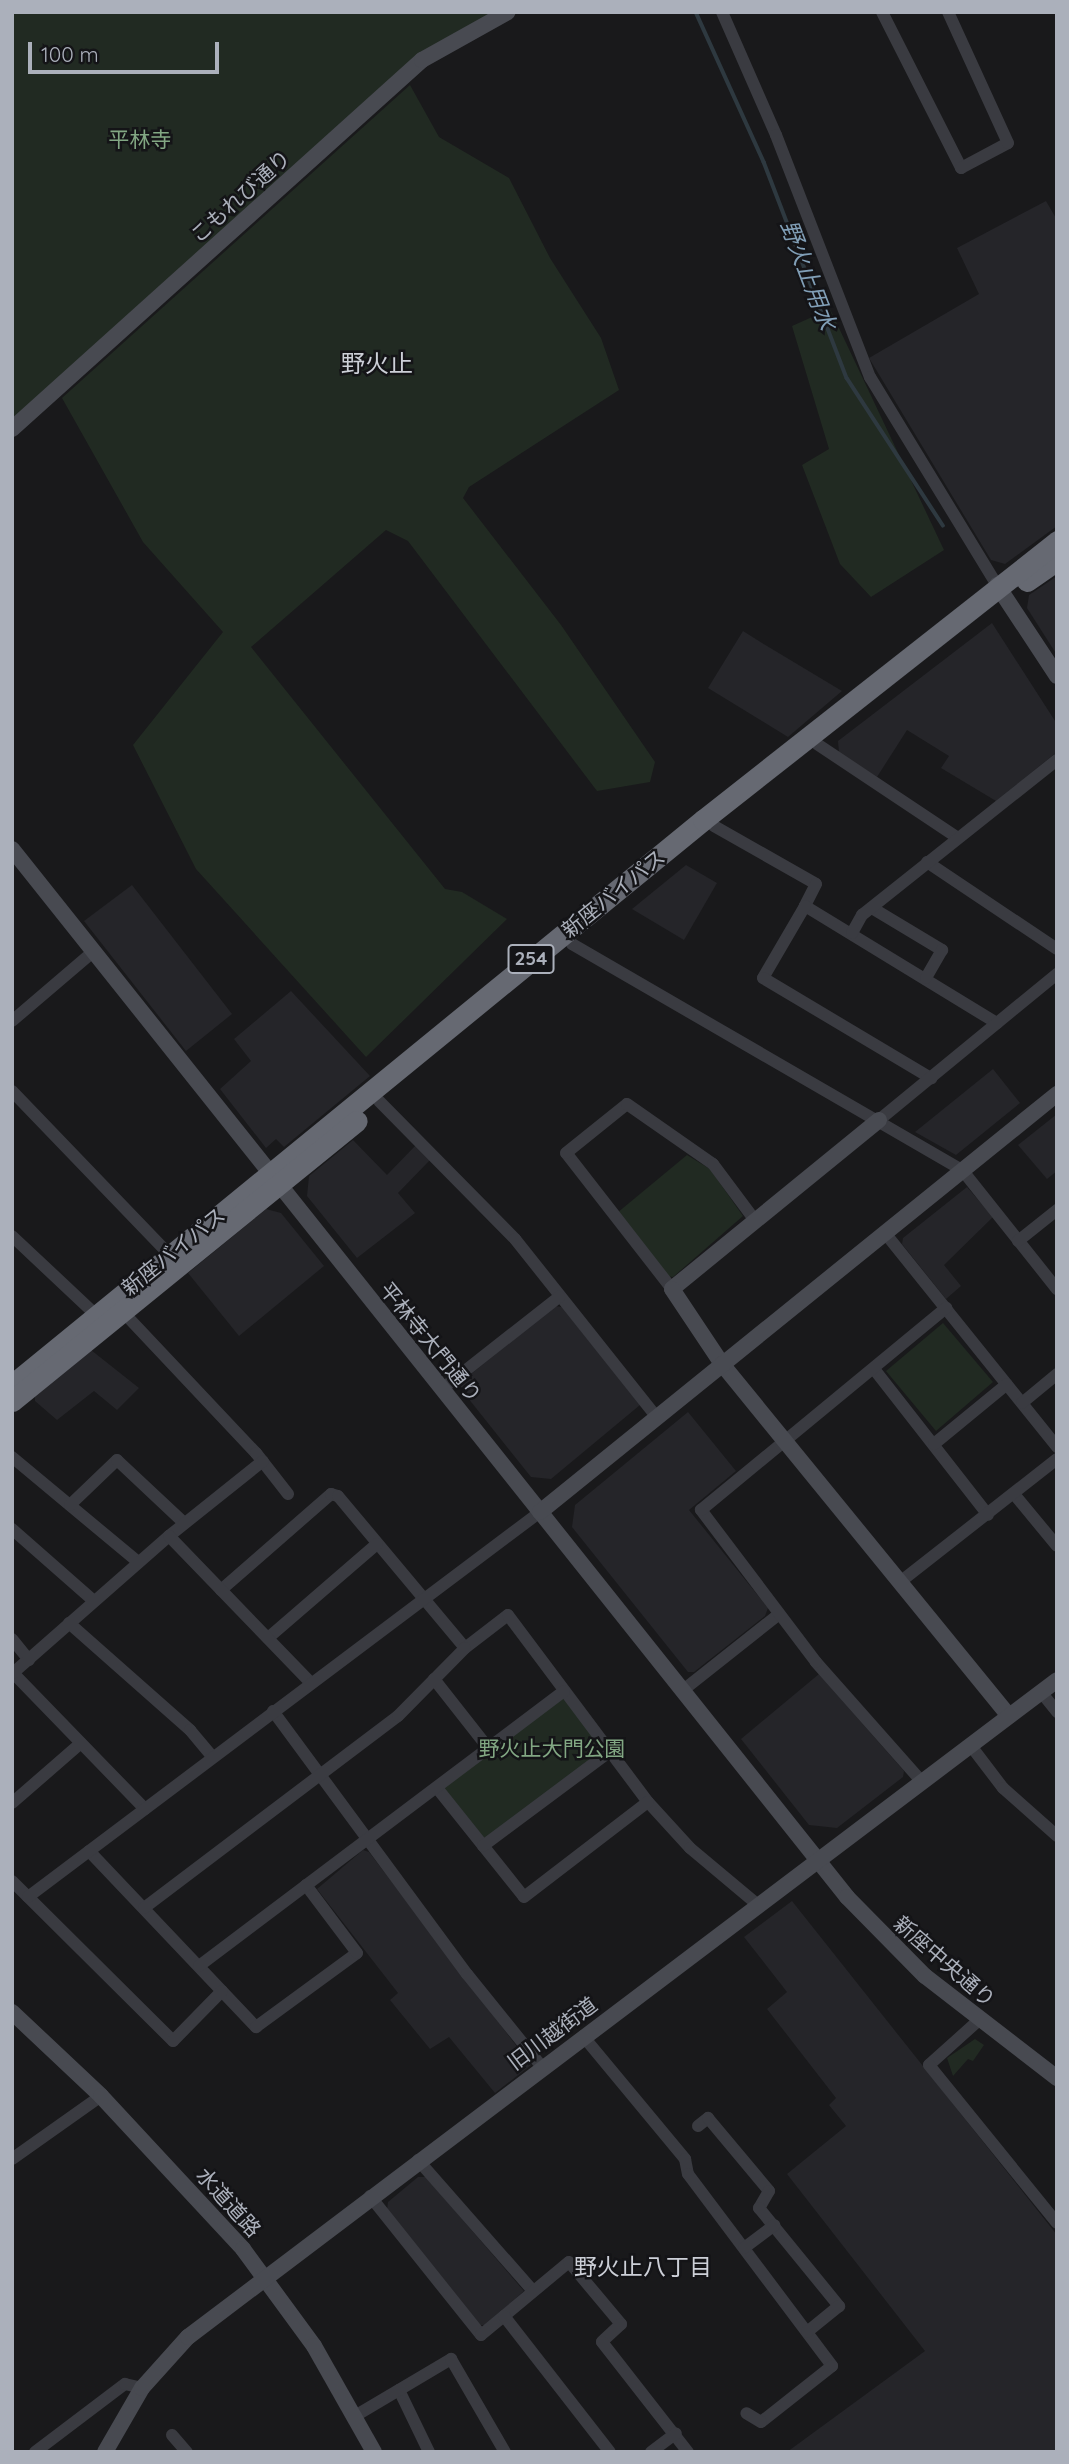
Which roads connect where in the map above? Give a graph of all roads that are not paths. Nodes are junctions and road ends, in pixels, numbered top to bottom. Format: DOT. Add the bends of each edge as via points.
graph roads {
  1 [pos="508,12"];
  2 [pos="722,12"];
  3 [pos="882,12"];
  4 [pos="948,12"];
  5 [pos="12,429"];
  6 [pos="1057,541"];
  7 [pos="1057,560"];
  8 [pos="1001,591"];
  9 [pos="1057,676"];
  10 [pos="817,744"];
  11 [pos="1057,760"];
  12 [pos="714,826"];
  13 [pos="958,838"];
  14 [pos="12,849"];
  15 [pos="927,862"];
  16 [pos="804,906"];
  17 [pos="872,908"];
  18 [pos="852,933"];
  19 [pos="572,944"];
  20 [pos="1057,949"];
  21 [pos="94,951"];
  22 [pos="1057,974"];
  23 [pos="926,978"];
  24 [pos="12,1021"];
  25 [pos="997,1023"];
  26 [pos="931,1078"];
  27 [pos="12,1091"];
  28 [pos="1057,1094"];
  29 [pos="379,1101"];
  30 [pos="880,1120"];
  31 [pos="963,1171"];
  32 [pos="274,1178"];
  33 [pos="1057,1210"];
  34 [pos="754,1219"];
  35 [pos="885,1233"];
  36 [pos="12,1236"];
  37 [pos="1018,1241"];
  38 [pos="170,1255"];
  39 [pos="672,1289"];
  40 [pos="1057,1289"];
  41 [pos="559,1297"];
  42 [pos="946,1308"];
  43 [pos="123,1312"];
  44 [pos="95,1314"];
  45 [pos="722,1364"];
  46 [pos="873,1369"];
  47 [pos="1057,1374"];
  48 [pos="1007,1384"];
  49 [pos="12,1385"];
  50 [pos="442,1389"];
  51 [pos="12,1401"];
  52 [pos="1022,1403"];
  53 [pos="656,1416"];
  54 [pos="785,1441"];
  55 [pos="934,1444"];
  56 [pos="1057,1447"];
  57 [pos="12,1457"];
  58 [pos="1057,1460"];
  59 [pos="262,1461"];
  60 [pos="288,1494"];
  61 [pos="1014,1494"];
  62 [pos="70,1504"];
  63 [pos="540,1512"];
  64 [pos="988,1515"];
  65 [pos="184,1523"];
  66 [pos="12,1529"];
  67 [pos="169,1536"];
  68 [pos="377,1544"];
  69 [pos="1057,1546"];
  70 [pos="138,1562"];
  71 [pos="900,1582"];
  72 [pos="221,1590"];
  73 [pos="424,1598"];
  74 [pos="94,1601"];
  75 [pos="779,1614"];
  76 [pos="69,1623"];
  77 [pos="268,1638"];
  78 [pos="12,1639"];
  79 [pos="465,1648"];
  80 [pos="29,1660"];
  81 [pos="434,1679"];
  82 [pos="1057,1680"];
  83 [pos="311,1683"];
  84 [pos="564,1691"];
  85 [pos="682,1691"];
  86 [pos="1041,1692"];
  87 [pos="273,1711"];
  88 [pos="1057,1712"];
  89 [pos="1009,1717"];
  90 [pos="81,1743"];
  91 [pos="971,1746"];
  92 [pos="489,1749"];
  93 [pos="609,1752"];
  94 [pos="213,1757"];
  95 [pos="320,1775"];
  96 [pos="923,1783"];
  97 [pos="437,1788"];
  98 [pos="16,1794"];
  99 [pos="648,1802"];
  100 [pos="145,1809"];
  101 [pos="1057,1836"];
  102 [pos="368,1838"];
  103 [pos="483,1846"];
  104 [pos="89,1851"];
  105 [pos="817,1861"];
  106 [pos="12,1881"];
  107 [pos="306,1885"];
  108 [pos="28,1897"];
  109 [pos="758,1905"];
  110 [pos="144,1908"];
  111 [pos="199,1966"];
  112 [pos="222,1991"];
  113 [pos="12,2012"];
  114 [pos="979,2020"];
  115 [pos="583,2036"];
  116 [pos="542,2067"];
  117 [pos="1054,2072"];
  118 [pos="101,2096"];
  119 [pos="698,2126"];
  120 [pos="12,2159"];
  121 [pos="418,2160"];
  122 [pos="370,2196"];
  123 [pos="1057,2222"];
  124 [pos="774,2225"];
  125 [pos="744,2248"];
  126 [pos="264,2277"];
  127 [pos="533,2291"];
  128 [pos="504,2316"];
  129 [pos="807,2332"];
  130 [pos="142,2388"];
  131 [pos="399,2390"];
  132 [pos="747,2413"];
  133 [pos="355,2416"];
  134 [pos="676,2433"];
  135 [pos="172,2435"];
  136 [pos="35,2452"];
  137 [pos="106,2452"];
  138 [pos="187,2452"];
  139 [pos="374,2452"];
  140 [pos="429,2452"];
  141 [pos="505,2452"];
  142 [pos="610,2452"];
  143 [pos="651,2452"];
  144 [pos="688,2452"];
  1 -- 5 [label="street, こもれび通り" via="422,60"];
  2 -- 8 [label="street" via="776,135 870,377"];
  3 -- 4 [label="street" via="961,168 1008,143"];
  6 -- 8 [label="highway, 新座バイパス / 254"];
  7 -- 8 [label="highway, 新座バイパス / 254"];
  8 -- 9 [label="street"];
  8 -- 10 [label="highway, 新座バイパス / 254"];
  8 -- 32 [label="highway, 新座バイパス / 254"];
  10 -- 12 [label="highway, 新座バイパス / 254"];
  10 -- 13 [label="street"];
  11 -- 13 [label="street"];
  12 -- 16 [label="street" via="816,884"];
  12 -- 19 [label="highway, 新座バイパス / 254"];
  13 -- 15 [label="street"];
  14 -- 21 [label="street, 平林寺大門通り"];
  15 -- 17 [label="street"];
  15 -- 20 [label="street"];
  16 -- 18 [label="street"];
  16 -- 26 [label="street" via="763,978"];
  17 -- 18 [label="street"];
  17 -- 23 [label="street" via="942,950"];
  18 -- 23 [label="street"];
  19 -- 29 [label="highway, 新座バイパス / 254"];
  19 -- 30 [label="street"];
  21 -- 24 [label="street"];
  21 -- 32 [label="street, 平林寺大門通り"];
  22 -- 25 [label="street"];
  23 -- 25 [label="street"];
  25 -- 26 [label="street"];
  26 -- 30 [label="street"];
  27 -- 38 [label="street"];
  28 -- 31 [label="street"];
  29 -- 32 [label="highway, 新座バイパス / 254"];
  29 -- 41 [label="street" via="515,1239"];
  30 -- 31 [label="street"];
  30 -- 34 [label="street"];
  31 -- 35 [label="street"];
  31 -- 37 [label="street"];
  32 -- 38 [label="highway, 新座バイパス / 254"];
  32 -- 43 [label="highway, 新座バイパス / 254"];
  32 -- 50 [label="street, 平林寺大門通り"];
  33 -- 37 [label="street"];
  34 -- 39 [label="street"];
  34 -- 39 [label="street" via="713,1164 627,1104 566,1153"];
  35 -- 42 [label="street"];
  35 -- 45 [label="street"];
  36 -- 44 [label="street"];
  37 -- 40 [label="street"];
  38 -- 44 [label="highway, 新座バイパス / 254"];
  39 -- 45 [label="street"];
  41 -- 50 [label="street"];
  41 -- 53 [label="street"];
  42 -- 46 [label="street"];
  42 -- 48 [label="street"];
  43 -- 51 [label="highway, 新座バイパス / 254"];
  43 -- 59 [label="street"];
  44 -- 49 [label="highway, 新座バイパス / 254"];
  45 -- 53 [label="street"];
  45 -- 54 [label="street"];
  46 -- 54 [label="street"];
  46 -- 55 [label="street"];
  47 -- 52 [label="street"];
  48 -- 52 [label="street"];
  48 -- 55 [label="street"];
  50 -- 63 [label="street, 平林寺大門通り"];
  52 -- 56 [label="street"];
  53 -- 63 [label="street"];
  54 -- 71 [label="street"];
  54 -- 75 [label="street" via="701,1510"];
  55 -- 64 [label="street"];
  57 -- 62 [label="street"];
  58 -- 61 [label="street"];
  59 -- 60 [label="street"];
  59 -- 65 [label="street"];
  61 -- 64 [label="street"];
  61 -- 69 [label="street"];
  62 -- 65 [label="street" via="117,1460"];
  62 -- 70 [label="street"];
  63 -- 73 [label="street"];
  63 -- 85 [label="street, 平林寺大門通り"];
  64 -- 71 [label="street"];
  65 -- 67 [label="street"];
  66 -- 74 [label="street"];
  67 -- 70 [label="street"];
  67 -- 72 [label="street"];
  68 -- 72 [label="street" via="338,1496 331,1494"];
  68 -- 73 [label="street"];
  68 -- 77 [label="street"];
  70 -- 74 [label="street"];
  71 -- 89 [label="street"];
  72 -- 77 [label="street"];
  73 -- 79 [label="street"];
  73 -- 83 [label="street"];
  74 -- 76 [label="street"];
  75 -- 85 [label="street"];
  75 -- 96 [label="street"];
  76 -- 80 [label="street"];
  76 -- 94 [label="street" via="190,1730"];
  77 -- 83 [label="street"];
  78 -- 80 [label="street"];
  79 -- 81 [label="street"];
  79 -- 84 [label="street" via="508,1615"];
  80 -- 90 [label="street" via="13,1673"];
  81 -- 92 [label="street"];
  81 -- 95 [label="street" via="398,1716"];
  82 -- 86 [label="street, 旧川越街道"];
  83 -- 87 [label="street"];
  84 -- 92 [label="street"];
  84 -- 93 [label="street"];
  85 -- 105 [label="street, 平林寺大門通り"];
  86 -- 88 [label="street"];
  86 -- 89 [label="street, 旧川越街道"];
  87 -- 94 [label="street"];
  87 -- 95 [label="street"];
  89 -- 91 [label="street, 旧川越街道"];
  90 -- 98 [label="street"];
  90 -- 100 [label="street"];
  91 -- 96 [label="street, 旧川越街道"];
  91 -- 101 [label="street" via="1003,1788"];
  92 -- 97 [label="street"];
  93 -- 99 [label="street"];
  93 -- 103 [label="street"];
  94 -- 100 [label="street"];
  95 -- 102 [label="street"];
  95 -- 110 [label="street"];
  96 -- 105 [label="street, 旧川越街道"];
  97 -- 102 [label="street"];
  97 -- 103 [label="street"];
  99 -- 103 [label="street" via="524,1897"];
  99 -- 109 [label="street" via="690,1848"];
  100 -- 104 [label="street"];
  102 -- 107 [label="street"];
  102 -- 116 [label="street"];
  104 -- 108 [label="street"];
  104 -- 110 [label="street"];
  105 -- 109 [label="street, 旧川越街道"];
  105 -- 114 [label="street, 新座中央通り" via="900,1953"];
  106 -- 108 [label="street"];
  107 -- 111 [label="street"];
  107 -- 112 [label="street" via="357,1953 256,2027"];
  108 -- 112 [label="street" via="173,2041"];
  109 -- 115 [label="street, 旧川越街道"];
  110 -- 111 [label="street"];
  111 -- 112 [label="street"];
  113 -- 118 [label="street, 水道道路"];
  114 -- 117 [label="street, 新座中央通り"];
  114 -- 123 [label="street" via="929,2065"];
  115 -- 116 [label="street, 旧川越街道"];
  115 -- 125 [label="street" via="685,2159 688,2174"];
  116 -- 121 [label="street, 旧川越街道"];
  118 -- 120 [label="street"];
  118 -- 126 [label="street, 水道道路" via="220,2222"];
  119 -- 124 [label="street" via="708,2118 769,2191 760,2208"];
  121 -- 122 [label="street, 旧川越街道"];
  121 -- 127 [label="street"];
  122 -- 126 [label="street, 旧川越街道"];
  122 -- 128 [label="street" via="481,2335"];
  124 -- 125 [label="street"];
  124 -- 129 [label="street" via="839,2306"];
  125 -- 129 [label="street"];
  126 -- 130 [label="street, 旧川越街道" via="188,2337"];
  126 -- 133 [label="street, 水道道路" via="314,2346"];
  127 -- 128 [label="street"];
  127 -- 134 [label="street" via="569,2262 621,2324 602,2342"];
  128 -- 142 [label="street"];
  129 -- 132 [label="street" via="831,2370 761,2422"];
  130 -- 136 [label="street" via="125,2384"];
  130 -- 137 [label="street, 旧川越街道"];
  131 -- 133 [label="street"];
  131 -- 140 [label="street"];
  131 -- 141 [label="street" via="451,2359"];
  133 -- 139 [label="street, 水道道路"];
  134 -- 143 [label="street"];
  134 -- 144 [label="street"];
  135 -- 138 [label="street"];
}
